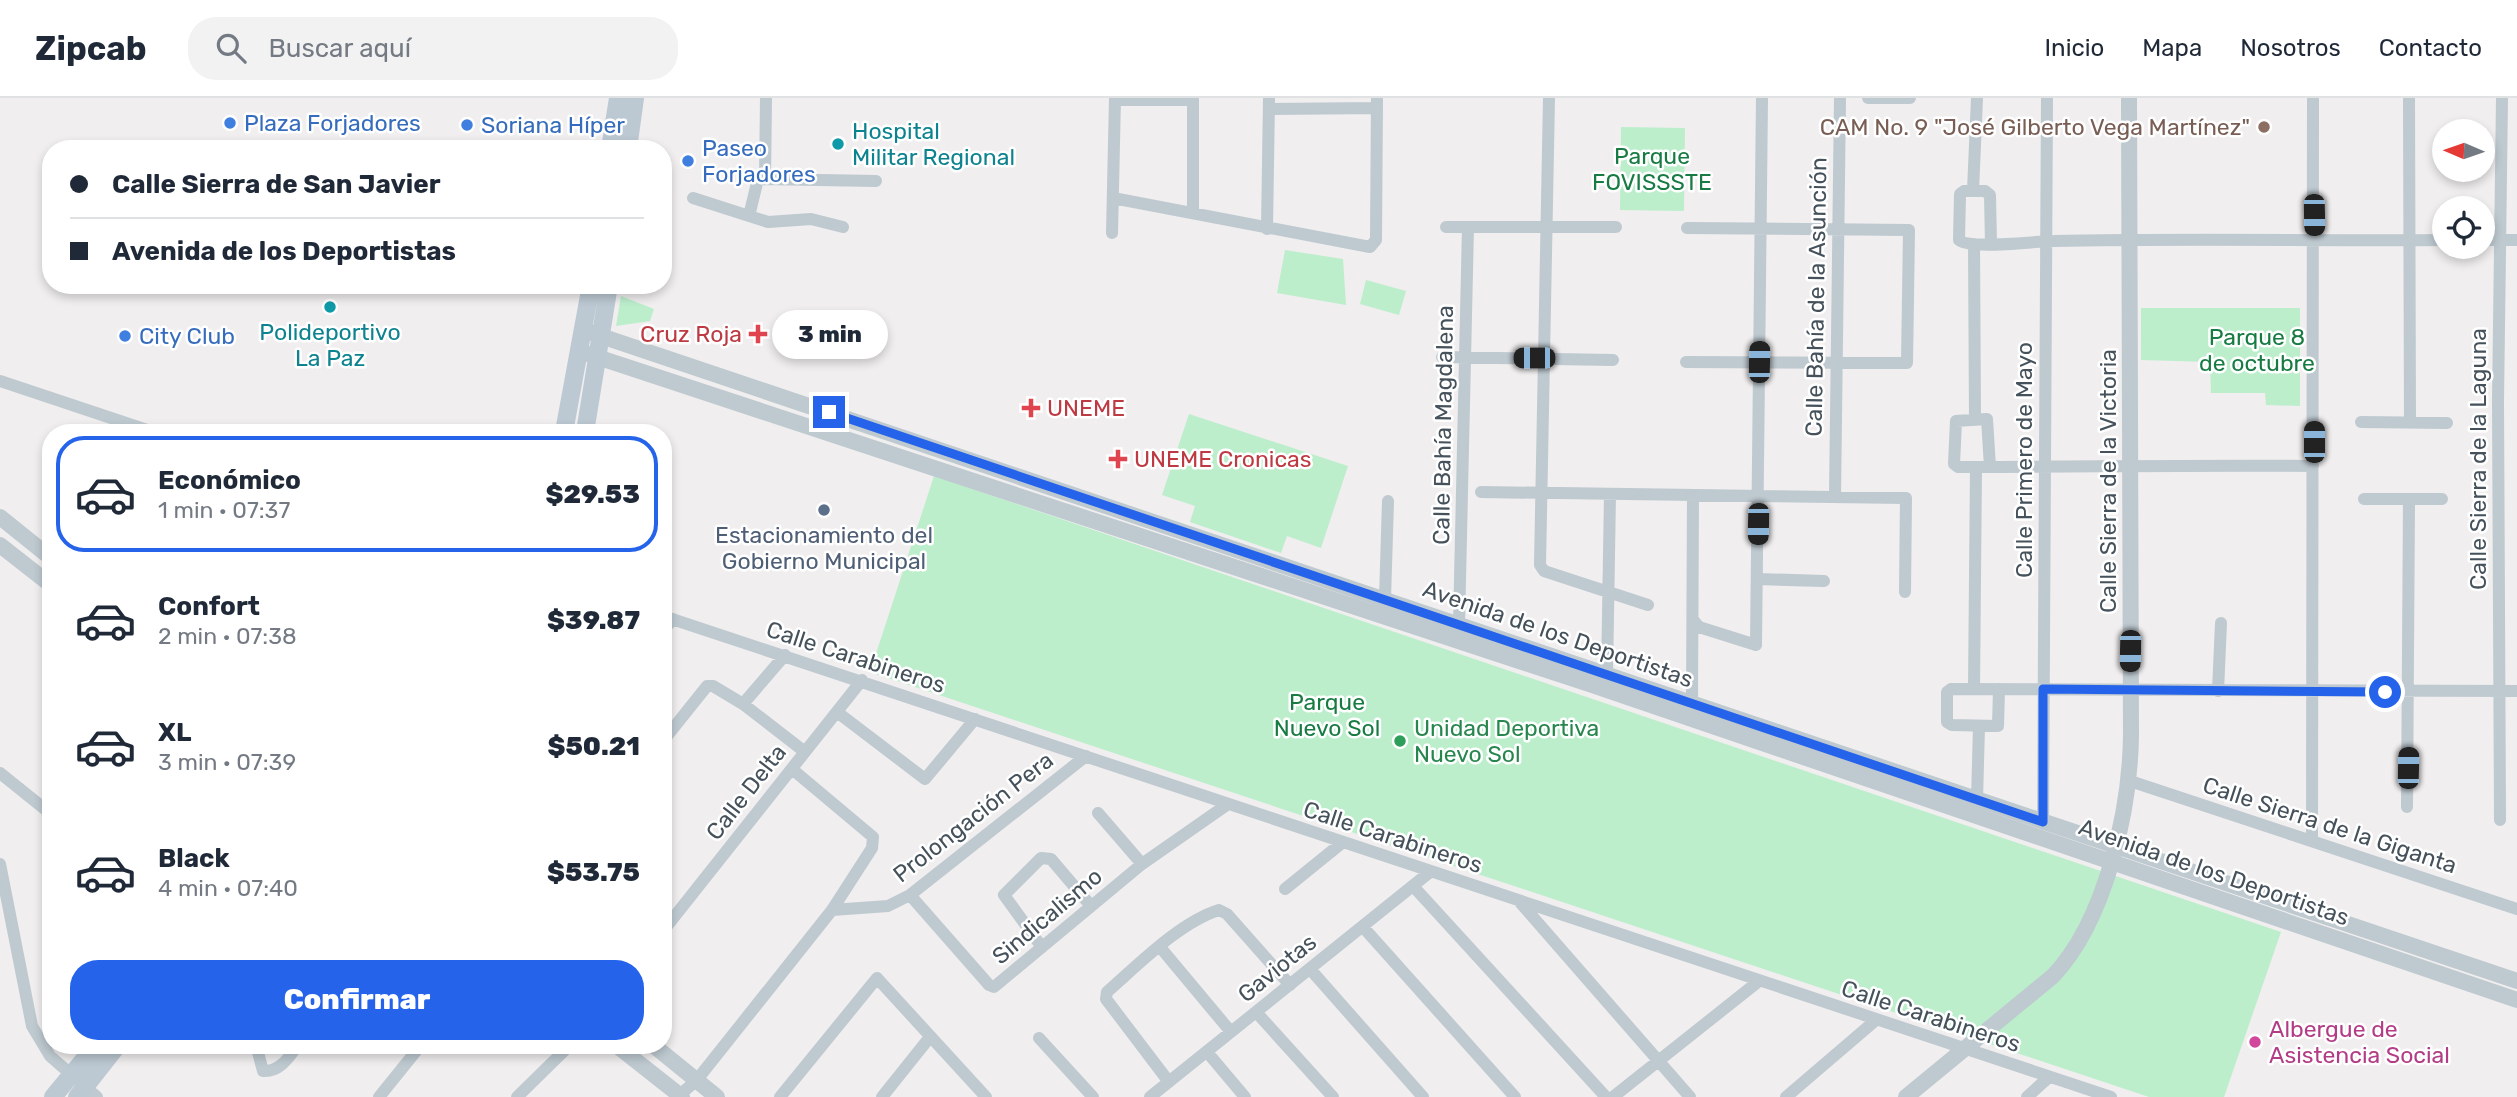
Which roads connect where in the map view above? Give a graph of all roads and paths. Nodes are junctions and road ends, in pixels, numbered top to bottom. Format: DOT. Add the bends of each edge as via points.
graph roads {
  1 [pos="618,98"];
  2 [pos="766,98"];
  3 [pos="1549,98"];
  4 [pos="1762,98"];
  5 [pos="1840,98"];
  6 [pos="1868,98"];
  7 [pos="1910,98"];
  8 [pos="1977,98"];
  9 [pos="2047,98"];
  10 [pos="2129,98"];
  11 [pos="2313,98"];
  12 [pos="2409,98"];
  13 [pos="2502,98"];
  14 [pos="1115,99"];
  15 [pos="1193,99"];
  16 [pos="633,103"];
  17 [pos="1377,103"];
  18 [pos="1269,104"];
  19 [pos="611,140"];
  20 [pos="629,140"];
  21 [pos="765,179"];
  22 [pos="876,181"];
  23 [pos="1973,191"];
  24 [pos="693,198"];
  25 [pos="1113,198"];
  26 [pos="1193,213"];
  27 [pos="749,216"];
  28 [pos="843,227"];
  29 [pos="1446,227"];
  30 [pos="1468,227"];
  31 [pos="1547,227"];
  32 [pos="1616,227"];
  33 [pos="1687,228"];
  34 [pos="1268,229"];
  35 [pos="1760,229"];
  36 [pos="1838,230"];
  37 [pos="1112,233"];
  38 [pos="2131,239"];
  39 [pos="2315,240"];
  40 [pos="2410,240"];
  41 [pos="2432,240"];
  42 [pos="2495,240"];
  43 [pos="2499,240"];
  44 [pos="2517,240"];
  45 [pos="2046,241"];
  46 [pos="1974,244"];
  47 [pos="1991,244"];
  48 [pos="590,294"];
  49 [pos="608,294"];
  50 [pos="584,330"];
  51 [pos="603,335"];
  52 [pos="580,352"];
  53 [pos="598,357"];
  54 [pos="1442,358"];
  55 [pos="1465,358"];
  56 [pos="1545,359"];
  57 [pos="1613,360"];
  58 [pos="1686,362"];
  59 [pos="1759,362"];
  60 [pos="1836,363"];
  61 [pos="719,374"];
  62 [pos="0,381"];
  63 [pos="766,391"];
  64 [pos="711,395"];
  65 [pos="760,411"];
  66 [pos="829,412"];
  67 [pos="1975,419"];
  68 [pos="2361,422"];
  69 [pos="2410,423"];
  70 [pos="2447,423"];
  71 [pos="129,424"];
  72 [pos="566,424"];
  73 [pos="586,424"];
  74 [pos="873,426"];
  75 [pos="822,432"];
  76 [pos="866,446"];
  77 [pos="932,446"];
  78 [pos="2130,465"];
  79 [pos="926,466"];
  80 [pos="2314,466"];
  81 [pos="1976,467"];
  82 [pos="1990,467"];
  83 [pos="2045,467"];
  84 [pos="1481,492"];
  85 [pos="1543,493"];
  86 [pos="1610,494"];
  87 [pos="1693,495"];
  88 [pos="1758,496"];
  89 [pos="1835,497"];
  90 [pos="2364,499"];
  91 [pos="2409,499"];
  92 [pos="2442,499"];
  93 [pos="1388,501"];
  94 [pos="1128,511"];
  95 [pos="0,517"];
  96 [pos="1122,532"];
  97 [pos="0,545"];
  98 [pos="42,551"];
  99 [pos="42,578"];
  100 [pos="1757,579"];
  101 [pos="1824,581"];
  102 [pos="1315,584"];
  103 [pos="1609,592"];
  104 [pos="1905,592"];
  105 [pos="1385,599"];
  106 [pos="1648,605"];
  107 [pos="672,619"];
  108 [pos="1693,621"];
  109 [pos="2221,623"];
  110 [pos="1459,624"];
  111 [pos="785,655"];
  112 [pos="1607,675"];
  113 [pos="862,680"];
  114 [pos="1974,689"];
  115 [pos="2043,689"];
  116 [pos="2000,690"];
  117 [pos="2130,690"];
  118 [pos="2218,691"];
  119 [pos="2313,691"];
  120 [pos="2500,691"];
  121 [pos="2517,691"];
  122 [pos="2410,692"];
  123 [pos="1692,703"];
  124 [pos="743,704"];
  125 [pos="838,712"];
  126 [pos="975,719"];
  127 [pos="1719,720"];
  128 [pos="1979,726"];
  129 [pos="672,730"];
  130 [pos="806,752"];
  131 [pos="1086,756"];
  132 [pos="792,769"];
  133 [pos="0,773"];
  134 [pos="2130,781"];
  135 [pos="1977,800"];
  136 [pos="1228,804"];
  137 [pos="42,807"];
  138 [pos="2407,807"];
  139 [pos="1098,813"];
  140 [pos="2500,820"];
  141 [pos="2043,822"];
  142 [pos="2312,840"];
  143 [pos="1343,842"];
  144 [pos="2112,854"];
  145 [pos="0,864"];
  146 [pos="1142,864"];
  147 [pos="1430,872"];
  148 [pos="1413,886"];
  149 [pos="1285,889"];
  150 [pos="910,895"];
  151 [pos="1518,900"];
  152 [pos="4,903"];
  153 [pos="1091,906"];
  154 [pos="2517,909"];
  155 [pos="832,910"];
  156 [pos="672,920"];
  157 [pos="2313,922"];
  158 [pos="1363,927"];
  159 [pos="1041,946"];
  160 [pos="1160,947"];
  161 [pos="1310,969"];
  162 [pos="2489,971"];
  163 [pos="1759,981"];
  164 [pos="2517,981"];
  165 [pos="1290,985"];
  166 [pos="2483,988"];
  167 [pos="2517,1000"];
  168 [pos="1256,1012"];
  169 [pos="1876,1020"];
  170 [pos="1231,1032"];
  171 [pos="930,1037"];
  172 [pos="1039,1038"];
  173 [pos="42,1043"];
  174 [pos="1964,1049"];
  175 [pos="1206,1052"];
  176 [pos="49,1054"];
  177 [pos="89,1054"];
  178 [pos="112,1054"];
  179 [pos="258,1054"];
  180 [pos="291,1054"];
  181 [pos="414,1054"];
  182 [pos="561,1054"];
  183 [pos="627,1054"];
  184 [pos="663,1054"];
  185 [pos="1660,1059"];
  186 [pos="71,1076"];
  187 [pos="2049,1077"];
  188 [pos="696,1082"];
  189 [pos="1169,1082"];
  190 [pos="86,1094"];
  191 [pos="680,1096"];
  192 [pos="1155,1096"];
  193 [pos="53,1097"];
  194 [pos="379,1097"];
  195 [pos="517,1097"];
  196 [pos="717,1097"];
  197 [pos="780,1097"];
  198 [pos="882,1097"];
  199 [pos="986,1097"];
  200 [pos="1093,1097"];
  201 [pos="1245,1097"];
  202 [pos="1333,1097"];
  203 [pos="1423,1097"];
  204 [pos="1516,1097"];
  205 [pos="1606,1097"];
  206 [pos="1613,1097"];
  207 [pos="1690,1097"];
  208 [pos="1786,1097"];
  209 [pos="1906,1097"];
  210 [pos="2027,1097"];
  211 [pos="2110,1097"];
  1 -- 19 [label="main road"];
  2 -- 21 [label="street"];
  3 -- 31 [label="street"];
  4 -- 35 [label="street"];
  5 -- 36 [label="street, Calle Bahía de la Asunción"];
  6 -- 7 [label="street"];
  8 -- 23 [label="street"];
  9 -- 45 [label="street, Calle Primero de Mayo"];
  10 -- 38 [label="street, Calle Sierra de la Victoria"];
  11 -- 39 [label="street"];
  12 -- 40 [label="street"];
  13 -- 43 [label="street, Calle Sierra de la Laguna"];
  14 -- 15 [label="street"];
  14 -- 25 [label="street"];
  15 -- 26 [label="street"];
  16 -- 20 [label="main road"];
  17 -- 18 [label="street"];
  17 -- 34 [label="street" via="1376,240 1370,247"];
  18 -- 34 [label="street"];
  21 -- 22 [label="street"];
  21 -- 27 [label="street" via="758,179"];
  23 -- 46 [label="street" via="1960,194 1959,240"];
  23 -- 47 [label="street" via="1990,195"];
  24 -- 27 [label="street"];
  25 -- 26 [label="street"];
  25 -- 37 [label="street"];
  26 -- 34 [label="street"];
  27 -- 28 [label="street" via="768,222 811,219"];
  29 -- 30 [label="street"];
  30 -- 31 [label="street"];
  30 -- 55 [label="street, Calle Bahía Magdalena"];
  31 -- 32 [label="street"];
  31 -- 56 [label="street"];
  33 -- 35 [label="street"];
  35 -- 36 [label="street"];
  35 -- 59 [label="street"];
  36 -- 60 [label="street, Calle Bahía de la Asunción"];
  36 -- 60 [label="street" via="1909,230 1907,363"];
  38 -- 39 [label="street"];
  38 -- 45 [label="street"];
  38 -- 78 [label="street, Calle Sierra de la Victoria"];
  39 -- 40 [label="street"];
  39 -- 80 [label="street"];
  40 -- 41 [label="street"];
  40 -- 69 [label="street"];
  42 -- 43 [label="street"];
  43 -- 44 [label="street"];
  43 -- 120 [label="street, Calle Sierra de la Laguna"];
  45 -- 47 [label="street"];
  45 -- 83 [label="street, Calle Primero de Mayo"];
  46 -- 47 [label="street"];
  46 -- 67 [label="street"];
  48 -- 50 [label="main road"];
  49 -- 51 [label="main road"];
  50 -- 51 [label="street, Avenida de los Deportistas"];
  50 -- 52 [label="main road"];
  51 -- 53 [label="main road"];
  51 -- 61 [label="street, Avenida de los Deportistas"];
  52 -- 53 [label="street, Avenida de los Deportistas"];
  52 -- 72 [label="main road"];
  53 -- 64 [label="street, Avenida de los Deportistas"];
  53 -- 73 [label="main road"];
  54 -- 55 [label="street"];
  55 -- 56 [label="street"];
  55 -- 110 [label="street, Calle Bahía Magdalena"];
  56 -- 57 [label="street"];
  56 -- 85 [label="street"];
  58 -- 59 [label="street"];
  59 -- 60 [label="street"];
  59 -- 88 [label="street"];
  60 -- 89 [label="street, Calle Bahía de la Asunción"];
  61 -- 63 [label="street, Avenida de los Deportistas"];
  61 -- 64 [label="street"];
  62 -- 71 [label="street"];
  63 -- 65 [label="street"];
  63 -- 66 [label="street, Avenida de los Deportistas"];
  64 -- 65 [label="street, Avenida de los Deportistas"];
  65 -- 75 [label="street, Avenida de los Deportistas"];
  66 -- 74 [label="street, Avenida de los Deportistas"];
  66 -- 75 [label="street"];
  67 -- 81 [label="street" via="1956,421 1954,464"];
  67 -- 82 [label="street" via="1988,422"];
  68 -- 69 [label="street"];
  69 -- 70 [label="street"];
  74 -- 76 [label="street"];
  74 -- 77 [label="street, Avenida de los Deportistas"];
  75 -- 76 [label="street, Avenida de los Deportistas"];
  76 -- 79 [label="street, Avenida de los Deportistas"];
  77 -- 79 [label="street"];
  77 -- 94 [label="street, Avenida de los Deportistas"];
  78 -- 80 [label="street"];
  78 -- 83 [label="street"];
  78 -- 117 [label="street, Calle Sierra de la Victoria"];
  79 -- 96 [label="street, Avenida de los Deportistas"];
  80 -- 119 [label="street"];
  81 -- 82 [label="street"];
  81 -- 114 [label="street"];
  82 -- 83 [label="street"];
  83 -- 115 [label="street, Calle Primero de Mayo"];
  84 -- 85 [label="street"];
  85 -- 86 [label="street"];
  85 -- 103 [label="street" via="1541,568"];
  86 -- 87 [label="street"];
  86 -- 103 [label="street"];
  87 -- 88 [label="street"];
  87 -- 108 [label="street"];
  88 -- 89 [label="street"];
  88 -- 100 [label="street"];
  89 -- 104 [label="street" via="1906,498"];
  90 -- 91 [label="street"];
  91 -- 92 [label="street"];
  91 -- 122 [label="street"];
  93 -- 105 [label="street"];
  94 -- 96 [label="street"];
  94 -- 102 [label="street, Avenida de los Deportistas"];
  95 -- 98 [label="street"];
  96 -- 102 [label="street, Avenida de los Deportistas"];
  97 -- 99 [label="street"];
  100 -- 101 [label="street"];
  100 -- 108 [label="street" via="1756,645"];
  102 -- 105 [label="street, Avenida de los Deportistas"];
  102 -- 127 [label="street, Avenida de los Deportistas"];
  103 -- 106 [label="street"];
  103 -- 112 [label="street"];
  105 -- 110 [label="street, Avenida de los Deportistas"];
  107 -- 111 [label="street, Calle Carabineros"];
  108 -- 123 [label="street"];
  109 -- 118 [label="street"];
  110 -- 112 [label="street, Avenida de los Deportistas"];
  111 -- 113 [label="street, Calle Carabineros"];
  111 -- 124 [label="street"];
  112 -- 123 [label="street, Avenida de los Deportistas"];
  113 -- 125 [label="street, Calle Delta"];
  113 -- 126 [label="street, Calle Carabineros"];
  114 -- 116 [label="street"];
  114 -- 128 [label="street" via="1948,690 1947,722"];
  115 -- 116 [label="street"];
  115 -- 117 [label="street"];
  115 -- 141 [label="street, Calle Primero de Mayo"];
  116 -- 128 [label="street" via="1998,726"];
  117 -- 118 [label="street"];
  117 -- 134 [label="street, Calle Sierra de la Victoria"];
  118 -- 119 [label="street"];
  119 -- 122 [label="street"];
  119 -- 142 [label="street"];
  120 -- 121 [label="street"];
  120 -- 122 [label="street"];
  120 -- 140 [label="street, Calle Sierra de la Laguna"];
  122 -- 138 [label="street"];
  123 -- 127 [label="street, Avenida de los Deportistas"];
  124 -- 129 [label="street" via="707,686"];
  124 -- 130 [label="street"];
  125 -- 126 [label="street" via="925,779"];
  125 -- 130 [label="street, Calle Delta"];
  126 -- 131 [label="street, Calle Carabineros"];
  127 -- 135 [label="street, Avenida de los Deportistas"];
  127 -- 144 [label="street, Avenida de los Deportistas"];
  128 -- 135 [label="street"];
  130 -- 132 [label="street, Calle Delta"];
  131 -- 136 [label="street, Calle Carabineros"];
  131 -- 150 [label="street, Prolongación Pera"];
  132 -- 155 [label="street" via="875,842"];
  132 -- 156 [label="street, Calle Delta"];
  133 -- 137 [label="street"];
  134 -- 142 [label="street, Calle Sierra de la Giganta"];
  134 -- 144 [label="street, Calle Sierra de la Victoria"];
  135 -- 141 [label="street, Avenida de los Deportistas"];
  136 -- 143 [label="street, Calle Carabineros"];
  136 -- 146 [label="street, Sindicalismo"];
  139 -- 146 [label="street"];
  141 -- 144 [label="street, Avenida de los Deportistas"];
  142 -- 154 [label="street, Calle Sierra de la Giganta"];
  143 -- 147 [label="street, Calle Carabineros"];
  143 -- 149 [label="street"];
  144 -- 157 [label="street, Avenida de los Deportistas"];
  144 -- 174 [label="street, Calle Sierra de la Victoria" via="2083,938 2069,959"];
  145 -- 152 [label="street"];
  146 -- 153 [label="street, Sindicalismo"];
  147 -- 148 [label="street, Gaviotas"];
  147 -- 151 [label="street, Calle Carabineros"];
  148 -- 158 [label="street, Gaviotas"];
  148 -- 205 [label="street"];
  150 -- 155 [label="street, Prolongación Pera" via="888,906"];
  150 -- 159 [label="street, Sindicalismo" via="991,987"];
  151 -- 163 [label="street, Calle Carabineros"];
  151 -- 185 [label="street"];
  152 -- 173 [label="street" via="32,1026"];
  153 -- 159 [label="street, Sindicalismo"];
  153 -- 159 [label="street" via="1051,859 1041,858 1004,895"];
  155 -- 188 [label="street"];
  157 -- 162 [label="street, Avenida de los Deportistas"];
  157 -- 166 [label="street, Avenida de los Deportistas"];
  158 -- 161 [label="street, Gaviotas"];
  158 -- 204 [label="street"];
  160 -- 165 [label="street" via="1219,910"];
  160 -- 170 [label="street"];
  160 -- 189 [label="street" via="1107,992 1106,999"];
  161 -- 165 [label="street, Gaviotas"];
  161 -- 203 [label="street"];
  162 -- 164 [label="street, Avenida de los Deportistas"];
  162 -- 166 [label="street"];
  163 -- 169 [label="street, Calle Carabineros"];
  163 -- 185 [label="street"];
  165 -- 168 [label="street, Gaviotas"];
  166 -- 167 [label="street, Avenida de los Deportistas"];
  168 -- 170 [label="street, Gaviotas"];
  168 -- 202 [label="street"];
  169 -- 174 [label="street, Calle Carabineros"];
  169 -- 208 [label="street"];
  170 -- 175 [label="street, Gaviotas"];
  171 -- 197 [label="street" via="877,978"];
  171 -- 198 [label="street"];
  171 -- 199 [label="street"];
  172 -- 200 [label="street"];
  174 -- 187 [label="street, Calle Carabineros"];
  174 -- 209 [label="street, Calle Sierra de la Victoria"];
  175 -- 189 [label="street, Gaviotas"];
  175 -- 201 [label="street"];
  176 -- 186 [label="street"];
  177 -- 186 [label="main road"];
  178 -- 190 [label="main road"];
  179 -- 180 [label="street" via="263,1071 282,1065"];
  181 -- 194 [label="street"];
  182 -- 195 [label="street"];
  183 -- 191 [label="street"];
  184 -- 188 [label="street"];
  185 -- 206 [label="street"];
  185 -- 207 [label="street"];
  186 -- 190 [label="street"];
  186 -- 193 [label="main road"];
  187 -- 210 [label="street"];
  187 -- 211 [label="street, Calle Carabineros"];
  188 -- 191 [label="street"];
  188 -- 196 [label="street"];
  189 -- 192 [label="street, Gaviotas"];
}
